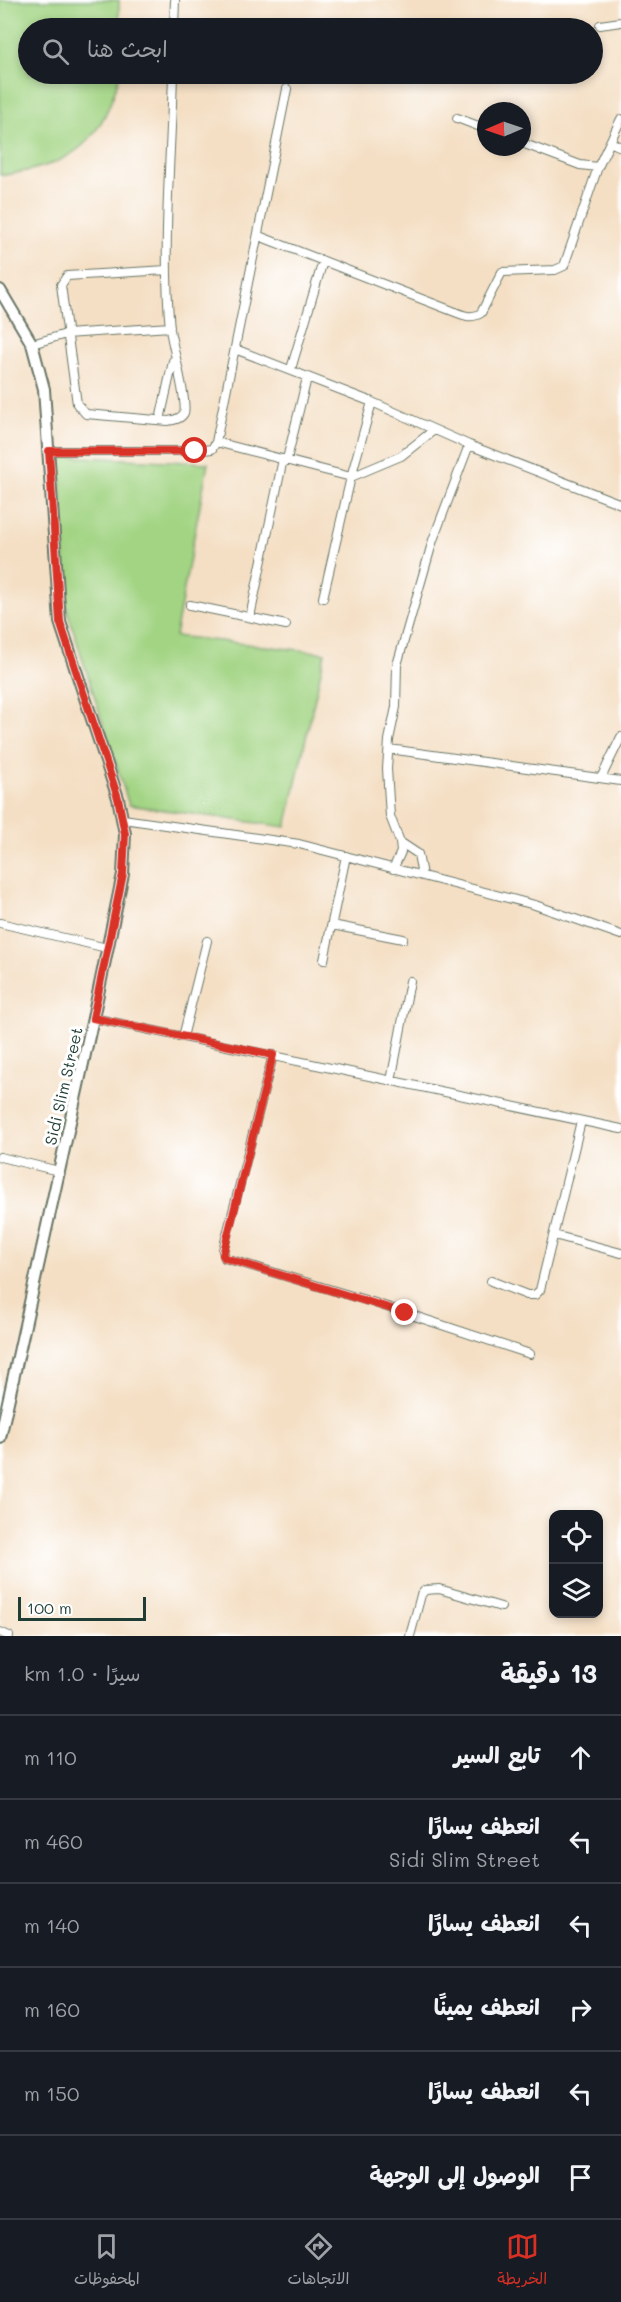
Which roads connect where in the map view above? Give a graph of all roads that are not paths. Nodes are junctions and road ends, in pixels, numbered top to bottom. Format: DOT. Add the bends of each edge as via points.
graph roads {
  1 [pos="175,0"];
  2 [pos="174,18"];
  3 [pos="621,22"];
  4 [pos="603,25"];
  5 [pos="173,84"];
  6 [pos="287,89"];
  7 [pos="457,118"];
  8 [pos="621,119"];
  9 [pos="477,126"];
  10 [pos="610,142"];
  11 [pos="531,146"];
  12 [pos="621,147"];
  13 [pos="598,167"];
  14 [pos="259,236"];
  15 [pos="323,261"];
  16 [pos="167,270"];
  17 [pos="0,290"];
  18 [pos="170,327"];
  19 [pos="66,334"];
  20 [pos="32,344"];
  21 [pos="235,349"];
  22 [pos="174,357"];
  23 [pos="291,369"];
  24 [pos="307,378"];
  25 [pos="372,402"];
  26 [pos="160,420"];
  27 [pos="434,430"];
  28 [pos="216,442"];
  29 [pos="469,445"];
  30 [pos="49,451"];
  31 [pos="285,459"];
  32 [pos="351,477"];
  33 [pos="621,504"];
  34 [pos="323,598"];
  35 [pos="190,605"];
  36 [pos="250,617"];
  37 [pos="286,625"];
  38 [pos="621,737"];
  39 [pos="389,749"];
  40 [pos="601,778"];
  41 [pos="621,781"];
  42 [pos="123,819"];
  43 [pos="400,842"];
  44 [pos="346,856"];
  45 [pos="393,869"];
  46 [pos="422,875"];
  47 [pos="0,923"];
  48 [pos="332,925"];
  49 [pos="621,935"];
  50 [pos="403,939"];
  51 [pos="207,940"];
  52 [pos="107,948"];
  53 [pos="324,960"];
  54 [pos="410,981"];
  55 [pos="93,1018"];
  56 [pos="183,1037"];
  57 [pos="273,1055"];
  58 [pos="391,1081"];
  59 [pos="581,1121"];
  60 [pos="621,1129"];
  61 [pos="0,1157"];
  62 [pos="59,1171"];
  63 [pos="554,1235"];
  64 [pos="621,1253"];
  65 [pos="491,1281"];
  66 [pos="530,1354"];
  67 [pos="0,1438"];
  68 [pos="501,1606"];
  69 [pos="0,1632"];
  70 [pos="9,1636"];
  71 [pos="410,1636"];
  1 -- 2 [label="street"];
  3 -- 4 [label="street"];
  5 -- 16 [label="street"];
  6 -- 14 [label="street"];
  7 -- 9 [label="street"];
  8 -- 10 [label="street"];
  10 -- 12 [label="street"];
  10 -- 13 [label="street"];
  11 -- 13 [label="street" via="580,165"];
  13 -- 15 [label="street" via="564,266 555,270 502,272 477,316 450,310"];
  14 -- 15 [label="street"];
  14 -- 21 [label="street"];
  15 -- 23 [label="street"];
  16 -- 18 [label="street"];
  16 -- 19 [label="street" via="67,276 61,285"];
  17 -- 20 [label="main road, Sidi Slim Street"];
  18 -- 19 [label="street"];
  18 -- 22 [label="street"];
  19 -- 20 [label="street"];
  19 -- 26 [label="street" via="77,404 86,414"];
  20 -- 30 [label="main road, Sidi Slim Street" via="44,388"];
  21 -- 23 [label="street"];
  21 -- 28 [label="street"];
  22 -- 26 [label="street"];
  22 -- 26 [label="street" via="185,404 183,414 179,419"];
  23 -- 24 [label="street"];
  24 -- 25 [label="street"];
  24 -- 31 [label="street"];
  25 -- 27 [label="street"];
  25 -- 32 [label="street"];
  27 -- 29 [label="street"];
  27 -- 32 [label="street" via="401,456"];
  28 -- 30 [label="street" via="207,451"];
  28 -- 31 [label="street"];
  29 -- 33 [label="street"];
  29 -- 39 [label="street" via="433,540 401,645"];
  30 -- 42 [label="main road, Sidi Slim Street" via="60,622"];
  31 -- 32 [label="street"];
  31 -- 36 [label="street"];
  32 -- 34 [label="street"];
  35 -- 36 [label="street"];
  36 -- 37 [label="street"];
  38 -- 40 [label="street"];
  39 -- 40 [label="street"];
  39 -- 43 [label="street" via="388,802"];
  40 -- 41 [label="street"];
  42 -- 44 [label="street" via="299,844"];
  42 -- 52 [label="main road, Sidi Slim Street" via="123,874"];
  43 -- 45 [label="street" via="399,860"];
  43 -- 46 [label="street" via="418,854"];
  44 -- 45 [label="street"];
  44 -- 48 [label="street"];
  45 -- 46 [label="street"];
  46 -- 49 [label="street" via="535,905"];
  47 -- 52 [label="street"];
  48 -- 50 [label="street"];
  48 -- 53 [label="street"];
  51 -- 56 [label="street"];
  52 -- 55 [label="main road, Sidi Slim Street"];
  54 -- 58 [label="street"];
  55 -- 56 [label="street"];
  55 -- 62 [label="main road, Sidi Slim Street"];
  56 -- 57 [label="street"];
  57 -- 58 [label="street"];
  57 -- 66 [label="street" via="223,1250 225,1258"];
  58 -- 59 [label="street"];
  59 -- 60 [label="street"];
  59 -- 63 [label="street"];
  61 -- 62 [label="street"];
  62 -- 67 [label="main road, Sidi Slim Street"];
  63 -- 64 [label="street"];
  63 -- 65 [label="street" via="540,1290 535,1295"];
  68 -- 71 [label="street" via="439,1589 425,1590"];
  69 -- 70 [label="street"];
}
